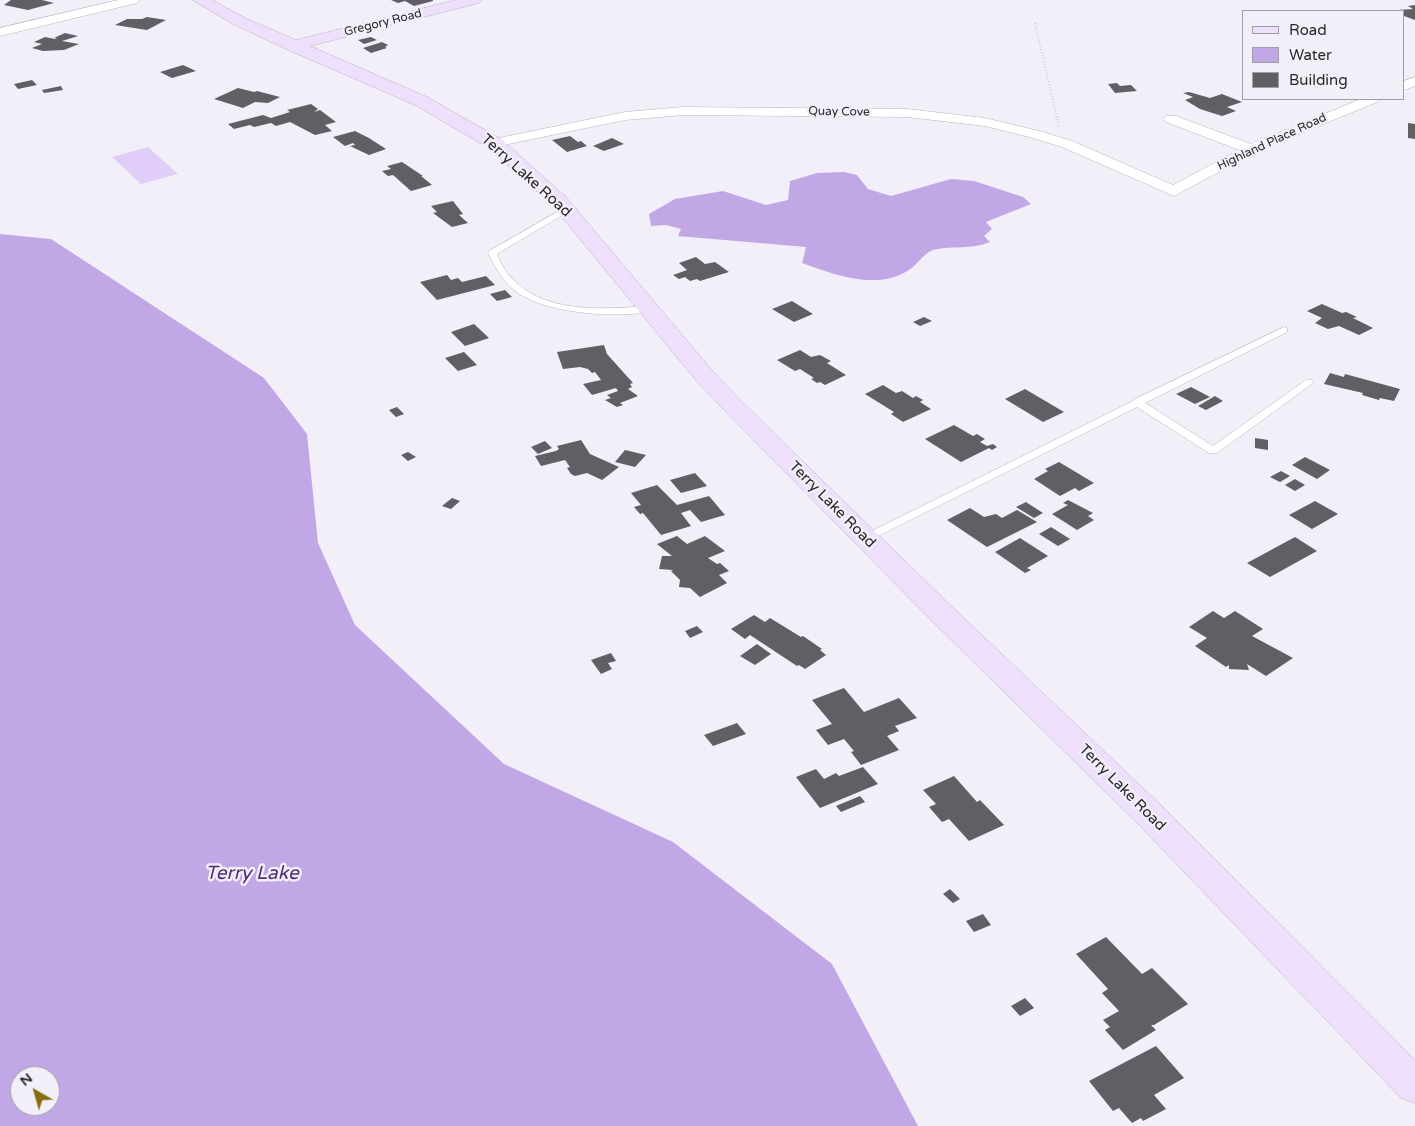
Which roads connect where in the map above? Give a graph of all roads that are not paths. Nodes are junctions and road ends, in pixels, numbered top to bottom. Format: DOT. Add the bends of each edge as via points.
graph roads {
  1 [pos="133,0"];
  2 [pos="201,0"];
  3 [pos="474,0"];
  4 [pos="0,32"];
  5 [pos="292,46"];
  6 [pos="1370,100"];
  7 [pos="1171,119"];
  8 [pos="494,143"];
  9 [pos="1251,150"];
  10 [pos="1174,191"];
  11 [pos="567,210"];
  12 [pos="650,309"];
  13 [pos="1284,330"];
  14 [pos="1309,382"];
  15 [pos="1136,402"];
  16 [pos="866,538"];
  17 [pos="1415,1086"];
  1 -- 4 [label="street"];
  2 -- 5 [label="main road, Terry Lake Road"];
  3 -- 5 [label="main road, Gregory Road"];
  5 -- 8 [label="main road, Terry Lake Road" via="421,101"];
  6 -- 9 [label="street, Highland Place Road"];
  7 -- 9 [label="street"];
  8 -- 10 [label="street, Quay Cove" via="625,116 683,111 907,113 985,122 1056,141"];
  8 -- 11 [label="main road, Terry Lake Road"];
  9 -- 10 [label="street, Highland Place Road"];
  11 -- 12 [label="main road, Terry Lake Road"];
  11 -- 12 [label="lane" via="492,252 506,277 531,299 558,307 597,312"];
  12 -- 16 [label="main road, Terry Lake Road" via="730,403"];
  13 -- 15 [label="lane"];
  14 -- 15 [label="lane" via="1212,451"];
  15 -- 16 [label="lane"];
  16 -- 17 [label="main road, Terry Lake Road" via="1153,818"];
}
